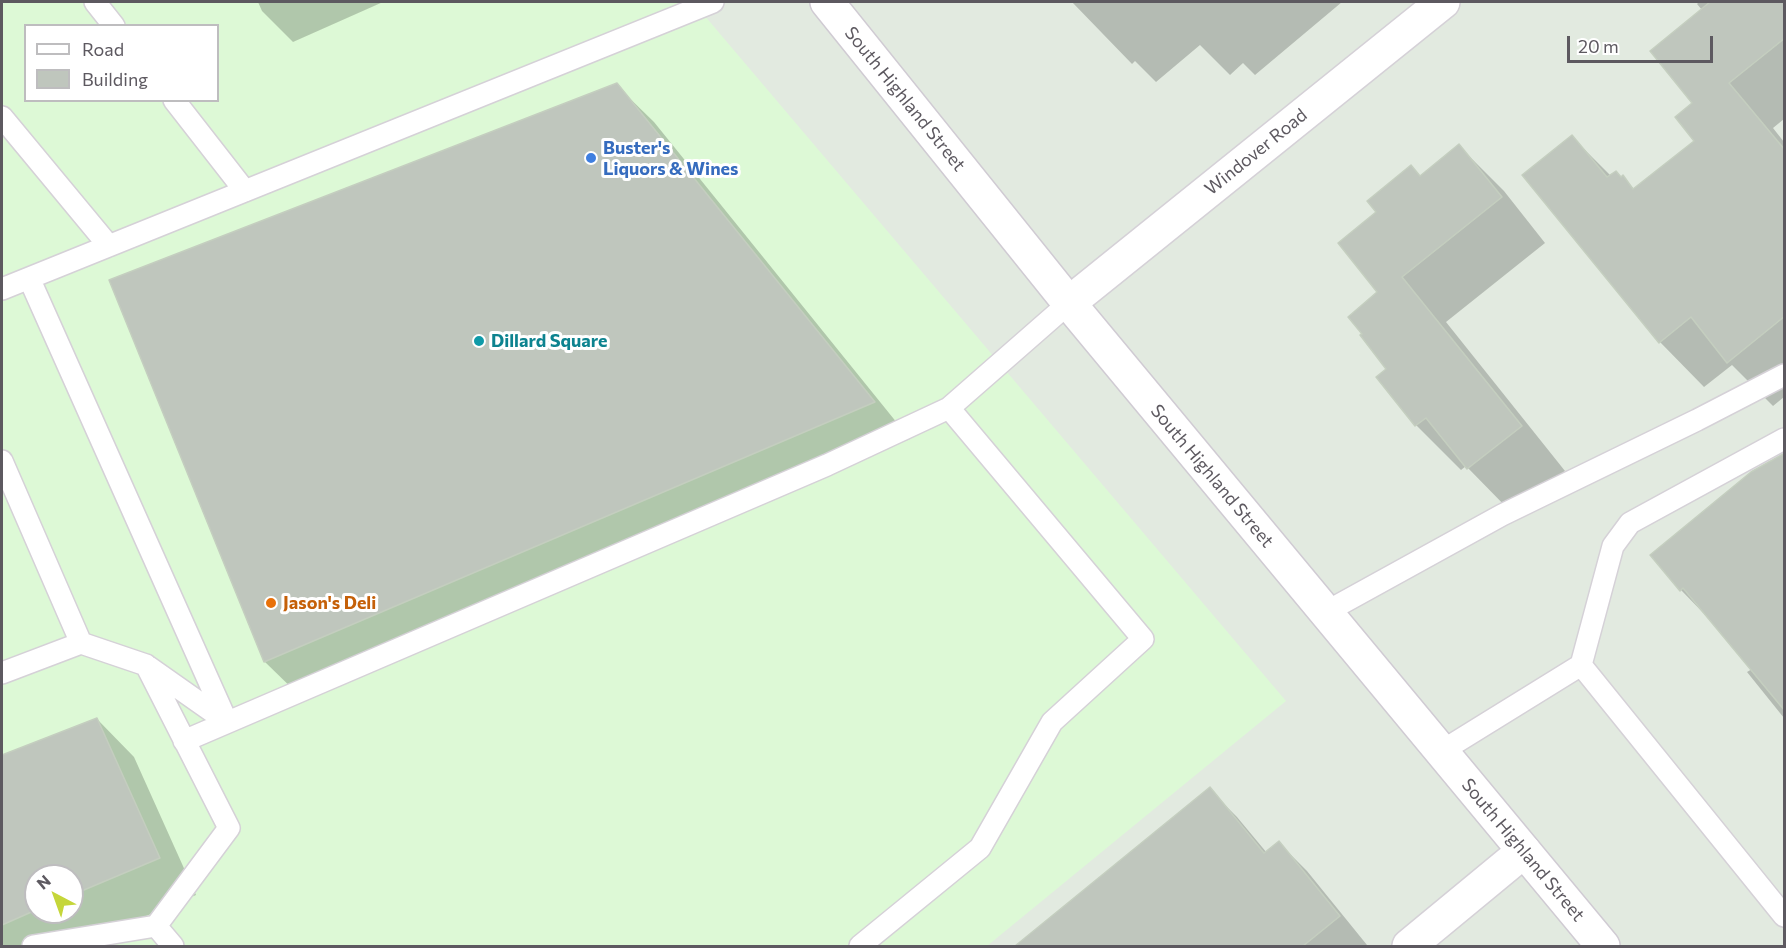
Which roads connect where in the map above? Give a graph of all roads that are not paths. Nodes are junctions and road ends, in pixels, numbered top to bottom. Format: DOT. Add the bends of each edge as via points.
graph roads {
  1 [pos="95,2"];
  2 [pos="713,2"];
  3 [pos="826,2"];
  4 [pos="1443,2"];
  5 [pos="112,24"];
  6 [pos="176,102"];
  7 [pos="2,117"];
  8 [pos="245,191"];
  9 [pos="109,246"];
  10 [pos="29,278"];
  11 [pos="2,289"];
  12 [pos="1069,303"];
  13 [pos="1785,375"];
  14 [pos="949,408"];
  15 [pos="1785,439"];
  16 [pos="2,461"];
  17 [pos="1326,612"];
  18 [pos="81,643"];
  19 [pos="146,665"];
  20 [pos="1581,665"];
  21 [pos="2,673"];
  22 [pos="227,722"];
  23 [pos="184,741"];
  24 [pos="1442,751"];
  25 [pos="1524,850"];
  26 [pos="1785,916"];
  27 [pos="156,926"];
  28 [pos="33,946"];
  29 [pos="173,946"];
  30 [pos="860,946"];
  31 [pos="1409,946"];
  32 [pos="1603,946"];
  1 -- 5 [label="lane"];
  2 -- 8 [label="lane"];
  3 -- 12 [label="main road, South Highland Street"];
  4 -- 12 [label="main road, Windover Road"];
  6 -- 8 [label="lane"];
  7 -- 9 [label="lane"];
  8 -- 9 [label="lane"];
  9 -- 10 [label="lane"];
  10 -- 11 [label="lane"];
  10 -- 22 [label="lane"];
  12 -- 14 [label="lane"];
  12 -- 17 [label="main road, South Highland Street"];
  13 -- 17 [label="lane" via="1502,515"];
  14 -- 22 [label="lane" via="827,465"];
  14 -- 30 [label="lane" via="1143,639 1052,722 980,848"];
  15 -- 20 [label="lane" via="1630,523 1613,546"];
  16 -- 18 [label="lane"];
  17 -- 24 [label="main road, South Highland Street"];
  18 -- 19 [label="lane"];
  18 -- 21 [label="lane"];
  19 -- 22 [label="lane"];
  19 -- 23 [label="lane"];
  20 -- 24 [label="lane"];
  20 -- 26 [label="lane"];
  22 -- 23 [label="lane"];
  23 -- 27 [label="lane" via="229,828"];
  24 -- 25 [label="main road, South Highland Street"];
  25 -- 31 [label="main road"];
  25 -- 32 [label="main road, South Highland Street"];
  27 -- 28 [label="lane"];
  27 -- 29 [label="lane"];
}
